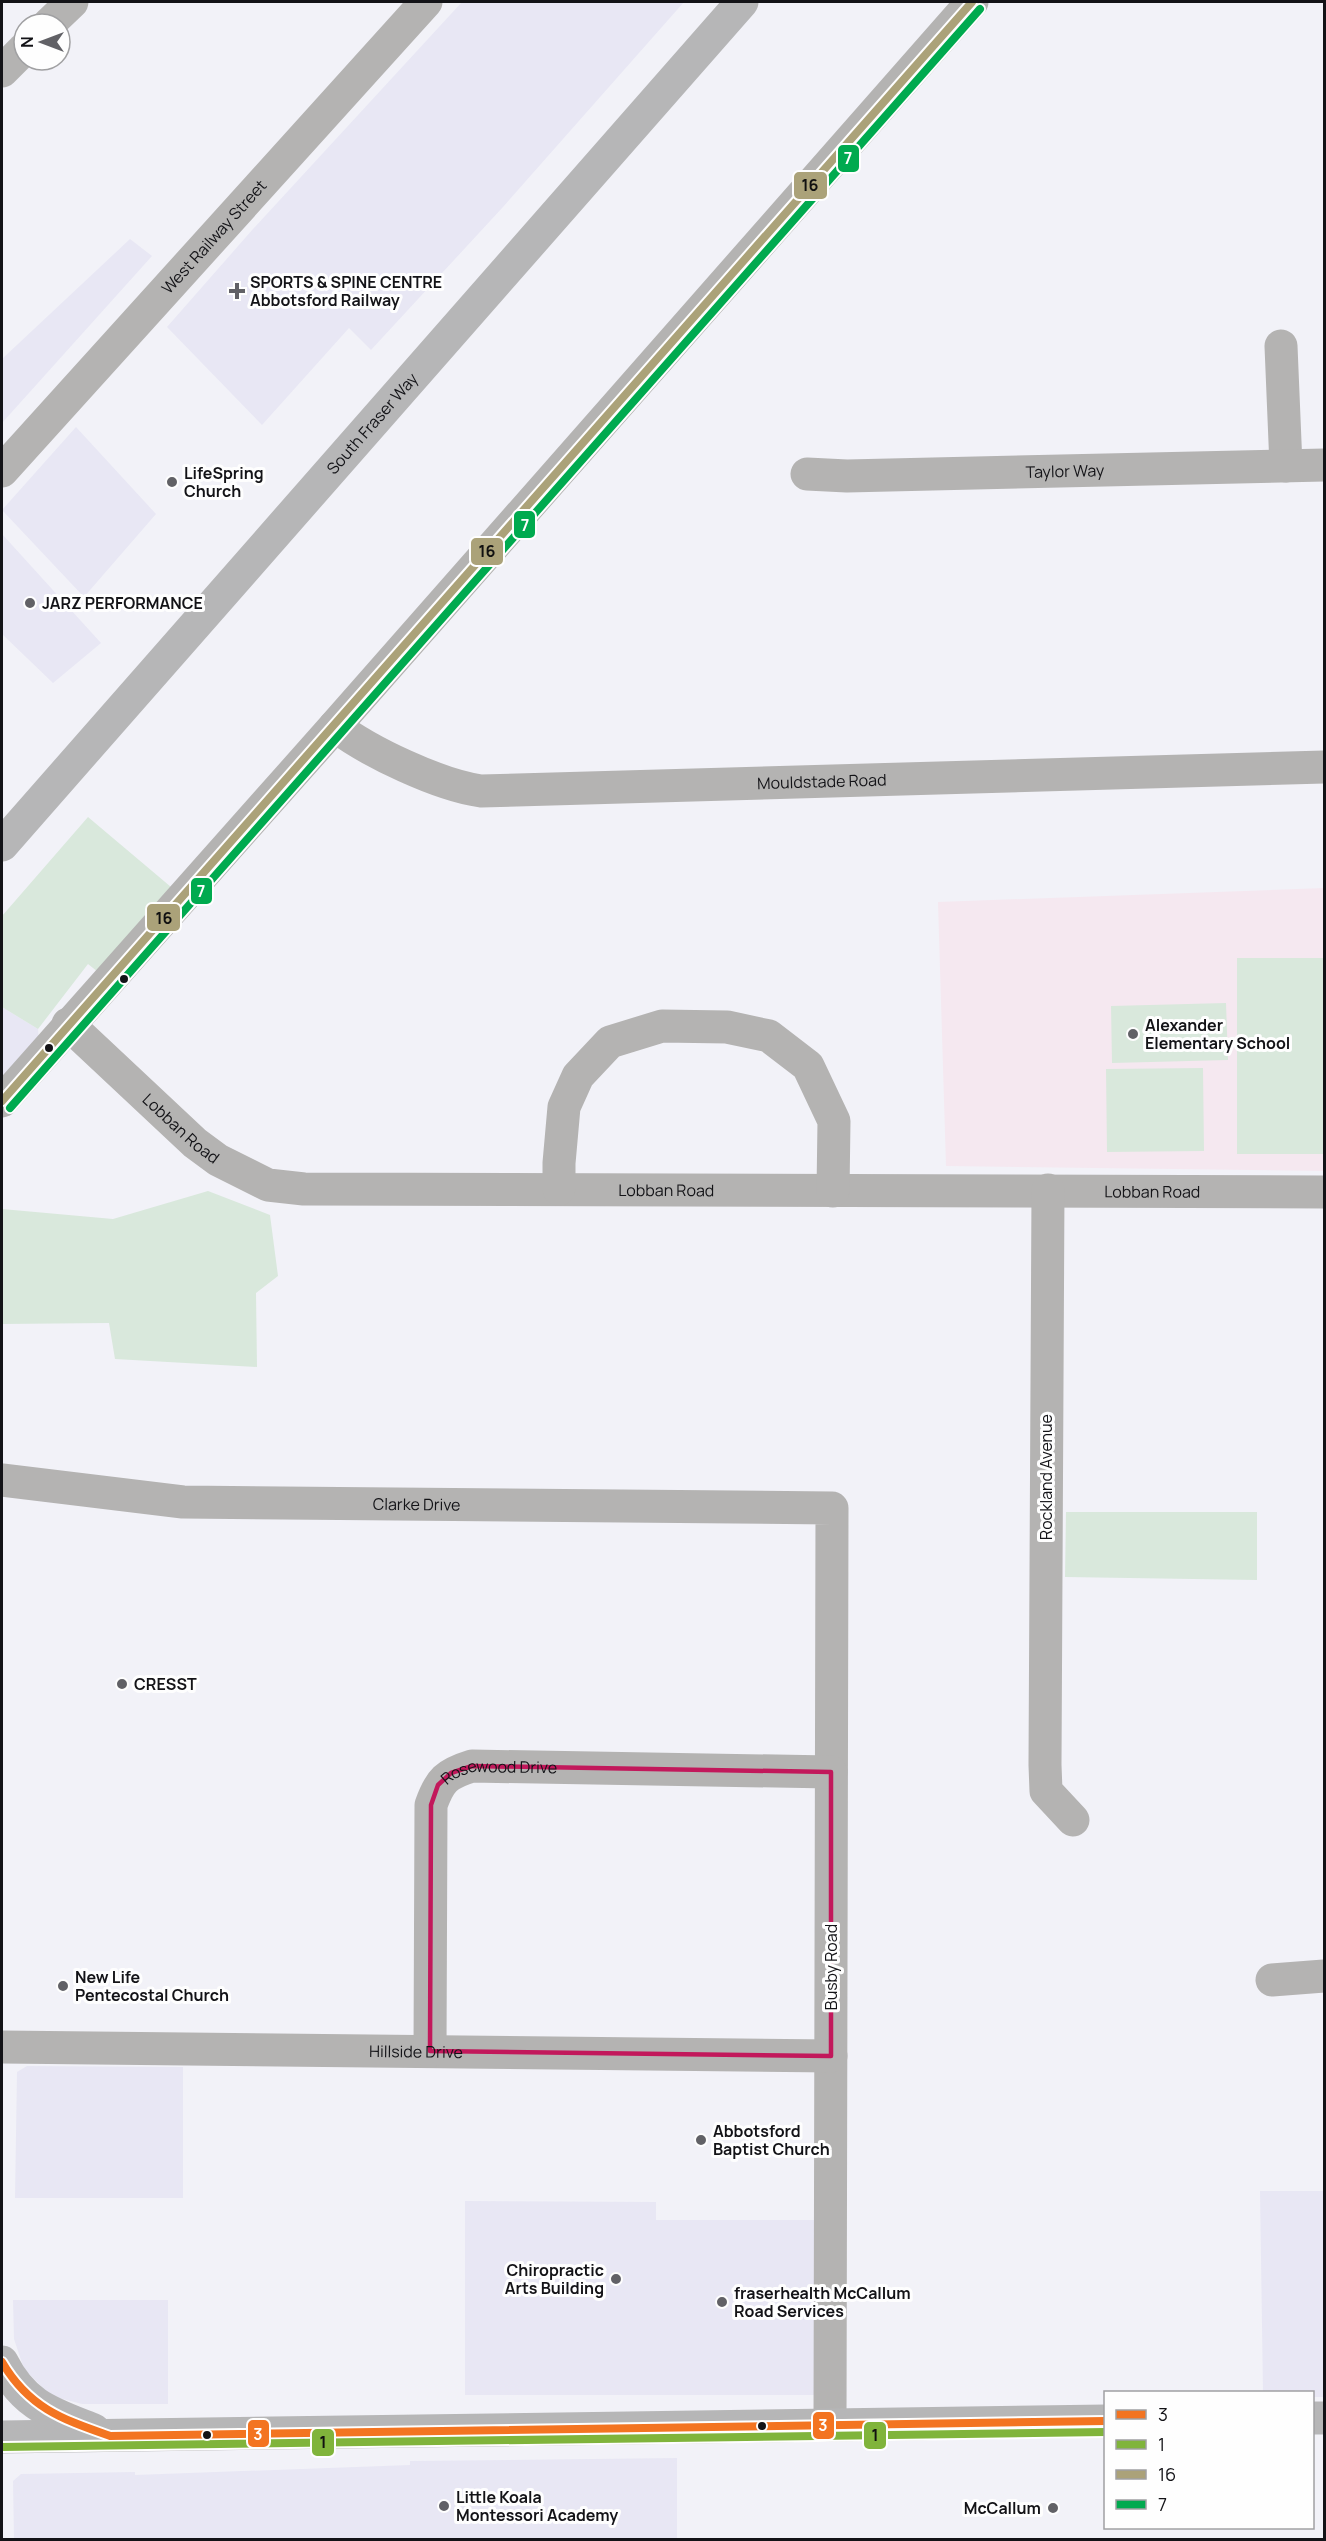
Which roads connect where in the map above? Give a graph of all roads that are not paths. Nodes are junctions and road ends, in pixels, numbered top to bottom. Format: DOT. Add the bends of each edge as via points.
graph roads {
  1 [pos="426,2"];
  2 [pos="742,2"];
  3 [pos="972,2"];
  4 [pos="1281,346"];
  5 [pos="1324,465"];
  6 [pos="1286,466"];
  7 [pos="2,471"];
  8 [pos="807,474"];
  9 [pos="335,726"];
  10 [pos="1324,767"];
  11 [pos="2,845"];
  12 [pos="68,1024"];
  13 [pos="2,1101"];
  14 [pos="558,1189"];
  15 [pos="1048,1190"];
  16 [pos="832,1191"];
  17 [pos="1324,1192"];
  18 [pos="2,1480"];
  19 [pos="832,1508"];
  20 [pos="831,1772"];
  21 [pos="1068,1814"];
  22 [pos="1324,1976"];
  23 [pos="1272,1980"];
  24 [pos="2,2047"];
  25 [pos="430,2051"];
  26 [pos="831,2056"];
  27 [pos="2,2362"];
  28 [pos="1104,2421"];
  29 [pos="830,2425"];
  30 [pos="110,2436"];
  31 [pos="2,2437"];
  1 -- 7 [label="street, West Railway Street"];
  2 -- 11 [label="main road, South Fraser Way"];
  3 -- 9 [label="street"];
  4 -- 6 [label="street"];
  5 -- 6 [label="street, Taylor Way"];
  6 -- 8 [label="street, Taylor Way"];
  9 -- 10 [label="street, Mouldstade Road" via="354,740 438,779 459,788 481,791"];
  9 -- 12 [label="street"];
  12 -- 13 [label="street"];
  12 -- 14 [label="street, Lobban Road" via="195,1143 218,1160 268,1185 315,1189"];
  14 -- 16 [label="street, Lobban Road"];
  14 -- 16 [label="street" via="564,1107 578,1076 610,1042 672,1026 727,1027 769,1036 808,1066 834,1121"];
  15 -- 16 [label="street, Lobban Road"];
  15 -- 17 [label="street, Lobban Road"];
  15 -- 21 [label="street, Rockland Avenue" via="1045,1765 1046,1791"];
  18 -- 19 [label="street, Clarke Drive" via="183,1502"];
  19 -- 20 [label="street, Busby Road"];
  20 -- 25 [label="street, Rosewood Drive" via="472,1766 451,1773 438,1785 431,1805"];
  20 -- 26 [label="street, Busby Road"];
  22 -- 23 [label="street"];
  24 -- 25 [label="street, Hillside Drive"];
  25 -- 26 [label="street, Hillside Drive"];
  26 -- 29 [label="street, Busby Road"];
  27 -- 30 [label="main road" via="11,2380 43,2410"];
  28 -- 29 [label="main road"];
  29 -- 30 [label="main road"];
  30 -- 31 [label="main road"];
}
